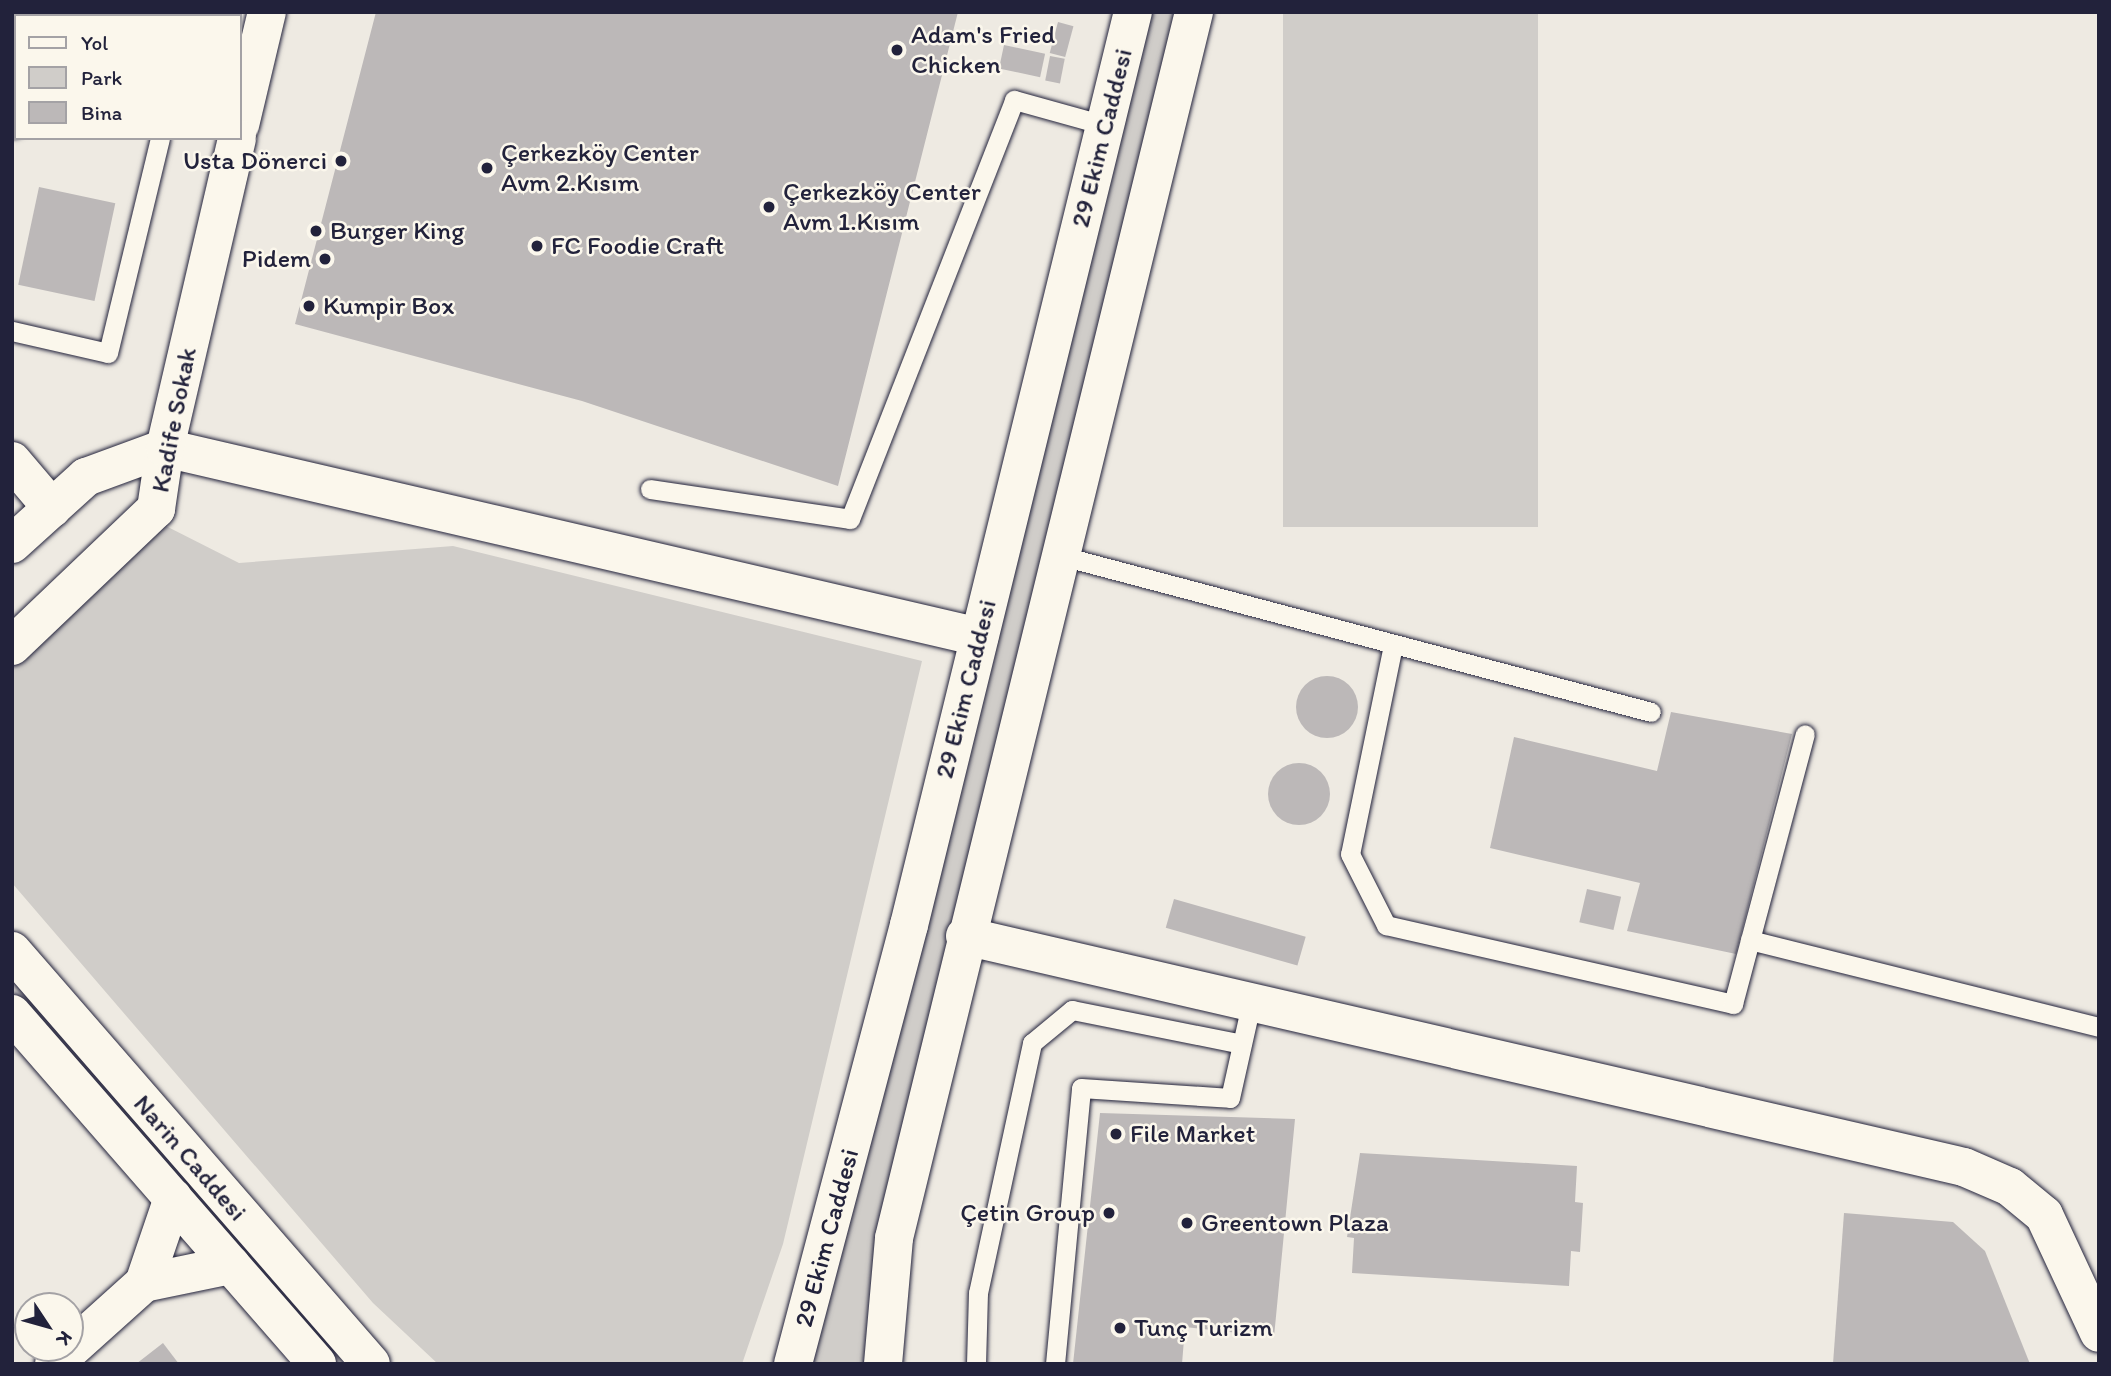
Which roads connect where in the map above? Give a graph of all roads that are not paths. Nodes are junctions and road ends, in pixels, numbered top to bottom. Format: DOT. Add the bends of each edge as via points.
graph roads {
  1 [pos="267,12"];
  2 [pos="1133,12"];
  3 [pos="1194,12"];
  4 [pos="242,117"];
  5 [pos="1104,125"];
  6 [pos="160,140"];
  7 [pos="237,140"];
  8 [pos="12,331"];
  9 [pos="165,448"];
  10 [pos="12,461"];
  11 [pos="650,489"];
  12 [pos="46,501"];
  13 [pos="12,543"];
  14 [pos="1062,556"];
  15 [pos="979,637"];
  16 [pos="1393,645"];
  17 [pos="12,646"];
  18 [pos="1651,712"];
  19 [pos="1805,734"];
  20 [pos="965,936"];
  21 [pos="1750,940"];
  22 [pos="12,951"];
  23 [pos="1251,1004"];
  24 [pos="12,1014"];
  25 [pos="2099,1027"];
  26 [pos="1242,1044"];
  27 [pos="173,1198"];
  28 [pos="231,1265"];
  29 [pos="144,1283"];
  30 [pos="2099,1333"];
  31 [pos="54,1364"];
  32 [pos="317,1364"];
  33 [pos="371,1364"];
  34 [pos="793,1364"];
  35 [pos="883,1364"];
  36 [pos="976,1364"];
  37 [pos="1055,1364"];
  1 -- 4 [label="main road"];
  2 -- 5 [label="main road, 29 Ekim Caddesi"];
  3 -- 14 [label="main road"];
  5 -- 11 [label="lane" via="1014,100 850,519"];
  5 -- 15 [label="main road, 29 Ekim Caddesi"];
  6 -- 8 [label="lane" via="108,353"];
  7 -- 9 [label="main road, Kadife Sokak"];
  9 -- 12 [label="main road" via="86,477"];
  9 -- 15 [label="main road"];
  9 -- 17 [label="main road, Kadife Sokak" via="156,509"];
  10 -- 12 [label="main road"];
  12 -- 13 [label="main road"];
  14 -- 16 [label="lane"];
  14 -- 20 [label="main road"];
  15 -- 34 [label="main road, 29 Ekim Caddesi"];
  16 -- 18 [label="lane"];
  16 -- 21 [label="lane" via="1350,854 1386,925 1733,1004"];
  19 -- 21 [label="lane"];
  20 -- 23 [label="main road"];
  20 -- 35 [label="main road" via="894,1238"];
  21 -- 25 [label="lane"];
  22 -- 33 [label="main road, Narin Caddesi"];
  23 -- 26 [label="lane"];
  23 -- 30 [label="main road" via="1964,1167 2010,1187 2044,1214"];
  24 -- 27 [label="main road, Narin Caddesi"];
  26 -- 36 [label="lane" via="1072,1010 1032,1044 978,1293"];
  26 -- 37 [label="lane" via="1230,1098 1081,1088"];
  27 -- 28 [label="main road, Narin Caddesi"];
  27 -- 29 [label="main road"];
  28 -- 29 [label="main road"];
  28 -- 32 [label="main road, Narin Caddesi"];
  29 -- 31 [label="main road"];
}
